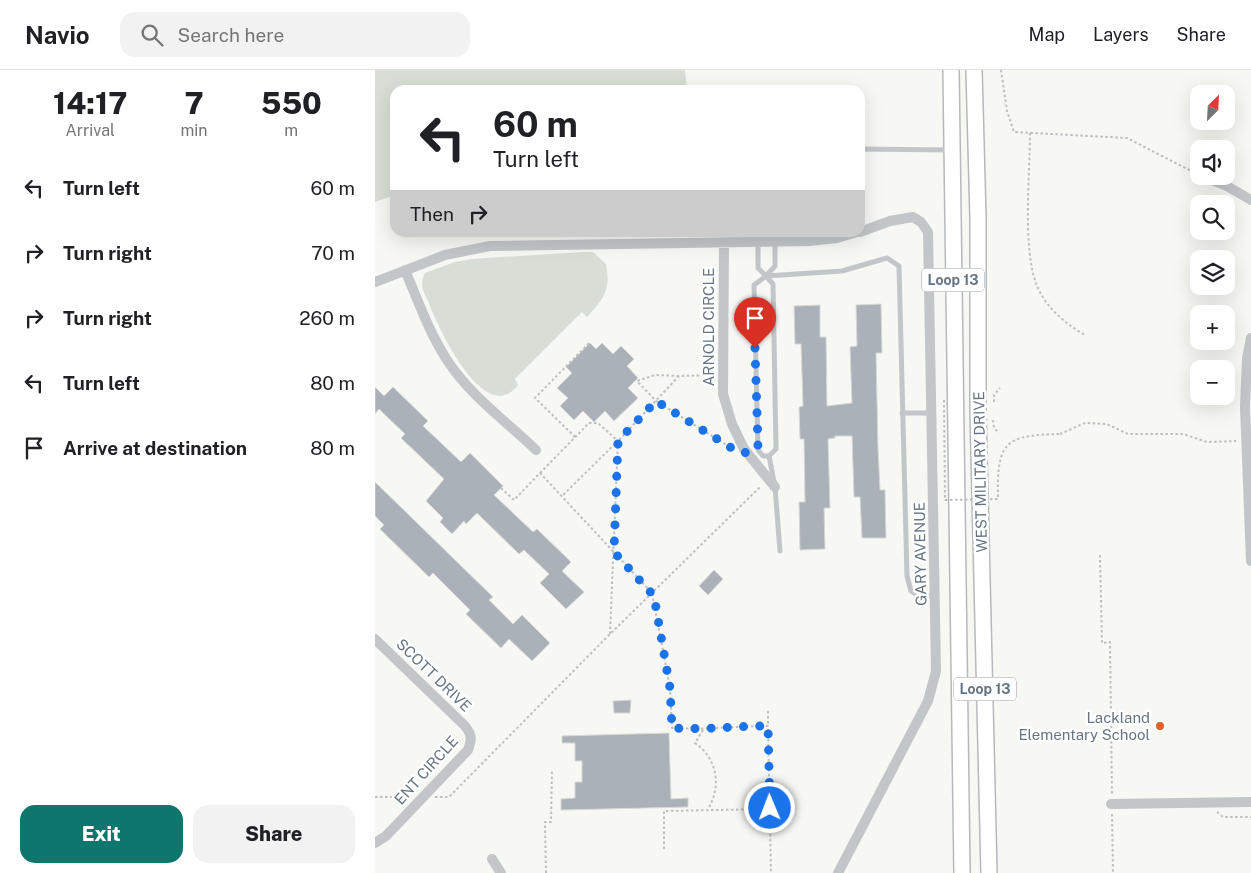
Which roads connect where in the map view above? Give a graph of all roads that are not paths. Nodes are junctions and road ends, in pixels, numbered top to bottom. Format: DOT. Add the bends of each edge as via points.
graph roads {
  1 [pos="951,70"];
  2 [pos="974,70"];
  3 [pos="865,149"];
  4 [pos="952,150"];
  5 [pos="1225,185"];
  6 [pos="1251,200"];
  7 [pos="865,230"];
  8 [pos="838,237"];
  9 [pos="775,242"];
  10 [pos="724,243"];
  11 [pos="758,243"];
  12 [pos="405,270"];
  13 [pos="766,276"];
  14 [pos="375,282"];
  15 [pos="1251,338"];
  16 [pos="902,413"];
  17 [pos="932,413"];
  18 [pos="758,445"];
  19 [pos="536,450"];
  20 [pos="749,454"];
  21 [pos="769,456"];
  22 [pos="775,487"];
  23 [pos="1250,537"];
  24 [pos="780,551"];
  25 [pos="1251,561"];
  26 [pos="936,596"];
  27 [pos="375,639"];
  28 [pos="471,734"];
  29 [pos="1251,802"];
  30 [pos="1112,804"];
  31 [pos="375,843"];
  32 [pos="492,859"];
  33 [pos="501,873"];
  34 [pos="838,873"];
  35 [pos="962,873"];
  36 [pos="989,873"];
  1 -- 4 [label="main road, WEST MILITARY DRIVE / Loop 13"];
  2 -- 36 [label="main road, WEST MILITARY DRIVE / Loop 13"];
  3 -- 4 [label="lane"];
  4 -- 35 [label="main road, WEST MILITARY DRIVE / Loop 13"];
  5 -- 6 [label="street"];
  7 -- 17 [label="street, GARY AVENUE" via="913,217 928,232"];
  8 -- 9 [label="street" via="821,241"];
  9 -- 11 [label="street"];
  9 -- 13 [label="lane" via="775,266"];
  10 -- 11 [label="street"];
  10 -- 12 [label="street" via="490,246 445,255"];
  10 -- 20 [label="street, ARNOLD CIRCLE" via="723,394 732,424"];
  11 -- 13 [label="lane" via="758,268"];
  12 -- 14 [label="street"];
  12 -- 19 [label="street" via="449,364 474,394"];
  13 -- 16 [label="lane" via="842,272 887,258 896,262 899,266"];
  13 -- 18 [label="lane" via="754,285 753,290"];
  13 -- 21 [label="lane" via="773,284 776,450"];
  15 -- 23 [label="street" via="1247,358 1246,441"];
  16 -- 17 [label="lane"];
  16 -- 26 [label="lane" via="907,576 911,591 917,595"];
  17 -- 26 [label="street, GARY AVENUE"];
  18 -- 20 [label="lane"];
  18 -- 21 [label="lane" via="763,456"];
  20 -- 22 [label="street, ARNOLD CIRCLE"];
  21 -- 22 [label="lane"];
  22 -- 24 [label="lane"];
  23 -- 25 [label="street"];
  26 -- 34 [label="street, GARY AVENUE" via="936,671 928,701"];
  27 -- 28 [label="street, SCOTT DRIVE"];
  28 -- 31 [label="street, ENT CIRCLE" via="468,750 386,836"];
  29 -- 30 [label="street"];
  32 -- 33 [label="street"];
}
